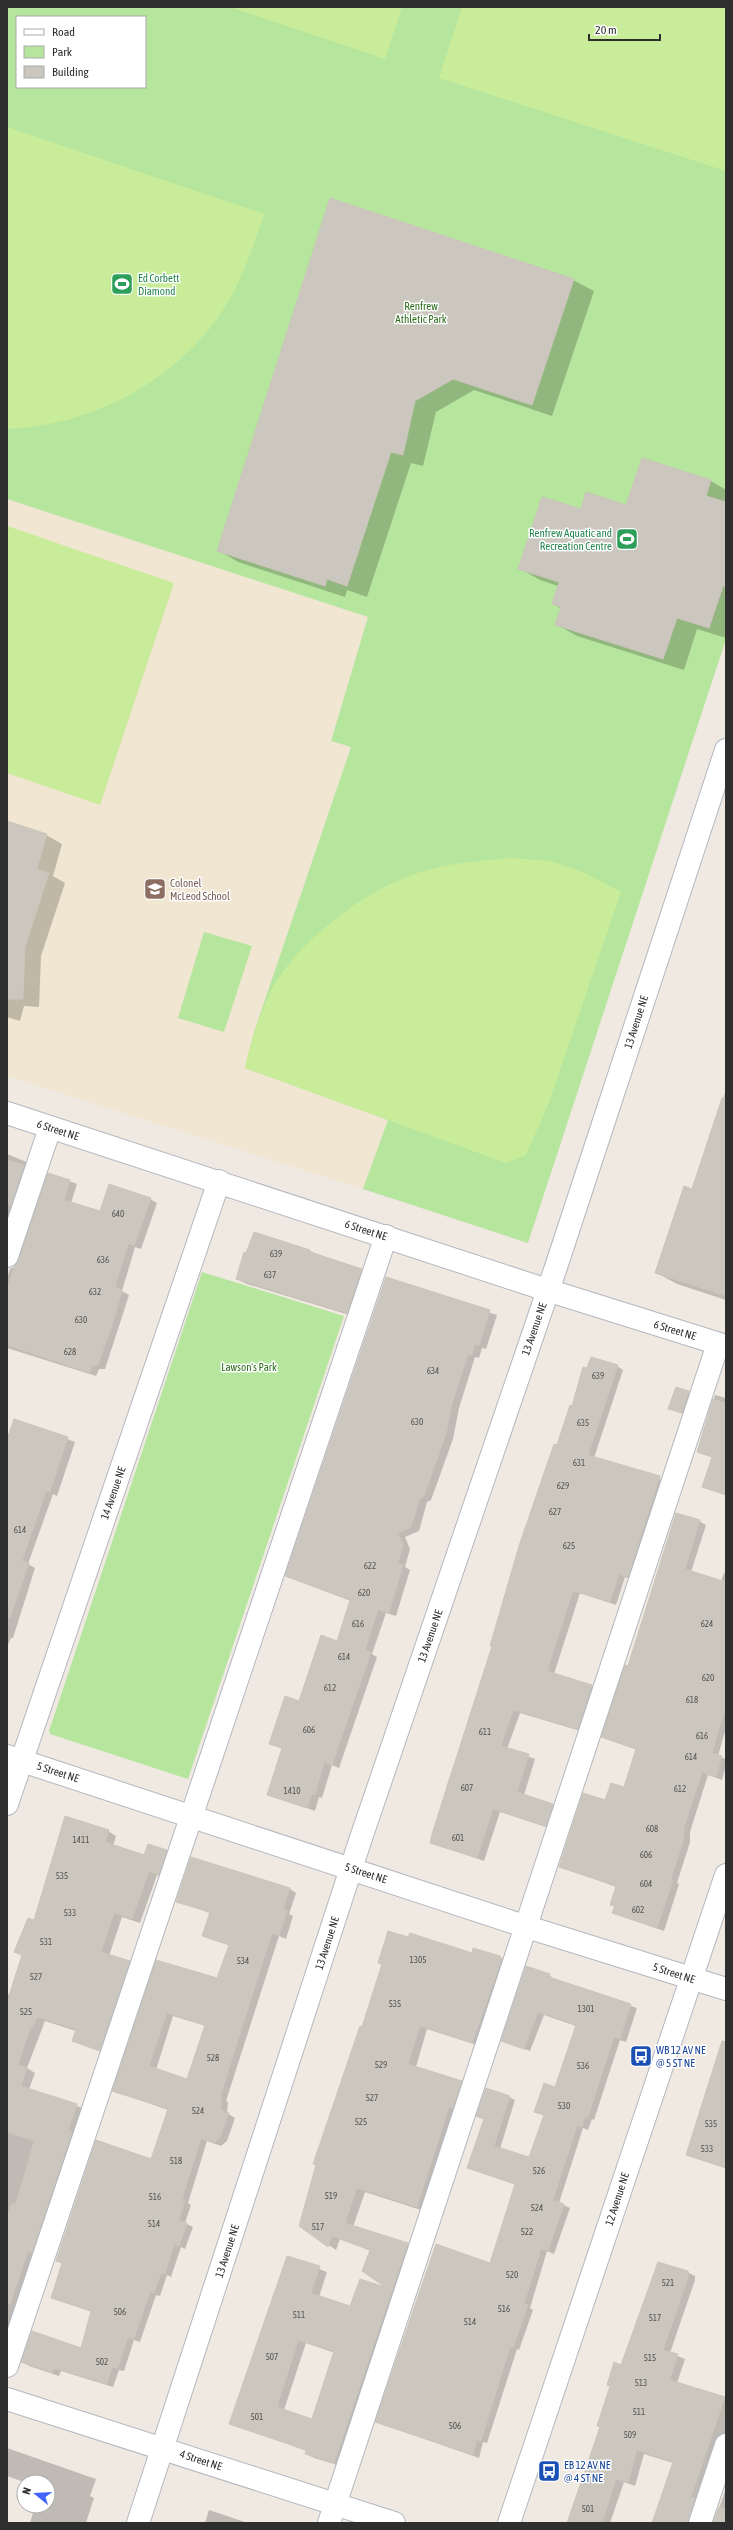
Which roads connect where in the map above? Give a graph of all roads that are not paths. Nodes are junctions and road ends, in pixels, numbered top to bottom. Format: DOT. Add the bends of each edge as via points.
graph roads {
  1 [pos="726,750"];
  2 [pos="7,1113"];
  3 [pos="50,1128"];
  4 [pos="219,1181"];
  5 [pos="386,1236"];
  6 [pos="7,1256"];
  7 [pos="547,1290"];
  8 [pos="722,1345"];
  9 [pos="14,1758"];
  10 [pos="7,1804"];
  11 [pos="192,1815"];
  12 [pos="352,1869"];
  13 [pos="726,1875"];
  14 [pos="524,1926"];
  15 [pos="691,1978"];
  16 [pos="726,1989"];
  17 [pos="7,2366"];
  18 [pos="7,2399"];
  19 [pos="726,2445"];
  20 [pos="162,2448"];
  21 [pos="332,2514"];
  22 [pos="138,2523"];
  23 [pos="394,2523"];
  24 [pos="509,2523"];
  25 [pos="700,2523"];
  1 -- 7 [label="street, 13 Avenue NE"];
  2 -- 3 [label="street, 6 Street NE"];
  3 -- 4 [label="street, 6 Street NE"];
  3 -- 6 [label="street"];
  4 -- 5 [label="street, 6 Street NE"];
  4 -- 9 [label="street, 14 Avenue NE"];
  5 -- 7 [label="street, 6 Street NE"];
  5 -- 11 [label="street"];
  7 -- 8 [label="street, 6 Street NE"];
  7 -- 12 [label="street, 13 Avenue NE"];
  8 -- 14 [label="street"];
  9 -- 10 [label="street, 14 Avenue NE"];
  9 -- 11 [label="street, 5 Street NE"];
  11 -- 12 [label="street, 5 Street NE"];
  11 -- 17 [label="street"];
  12 -- 14 [label="street, 5 Street NE"];
  12 -- 20 [label="street, 13 Avenue NE"];
  13 -- 15 [label="street, 12 Avenue NE"];
  14 -- 15 [label="street, 5 Street NE"];
  14 -- 21 [label="street"];
  15 -- 16 [label="street, 5 Street NE"];
  15 -- 24 [label="street, 12 Avenue NE"];
  18 -- 20 [label="street, 4 Street NE"];
  19 -- 25 [label="street"];
  20 -- 21 [label="street, 4 Street NE"];
  20 -- 22 [label="street, 13 Avenue NE"];
  21 -- 23 [label="street, 4 Street NE"];
}
